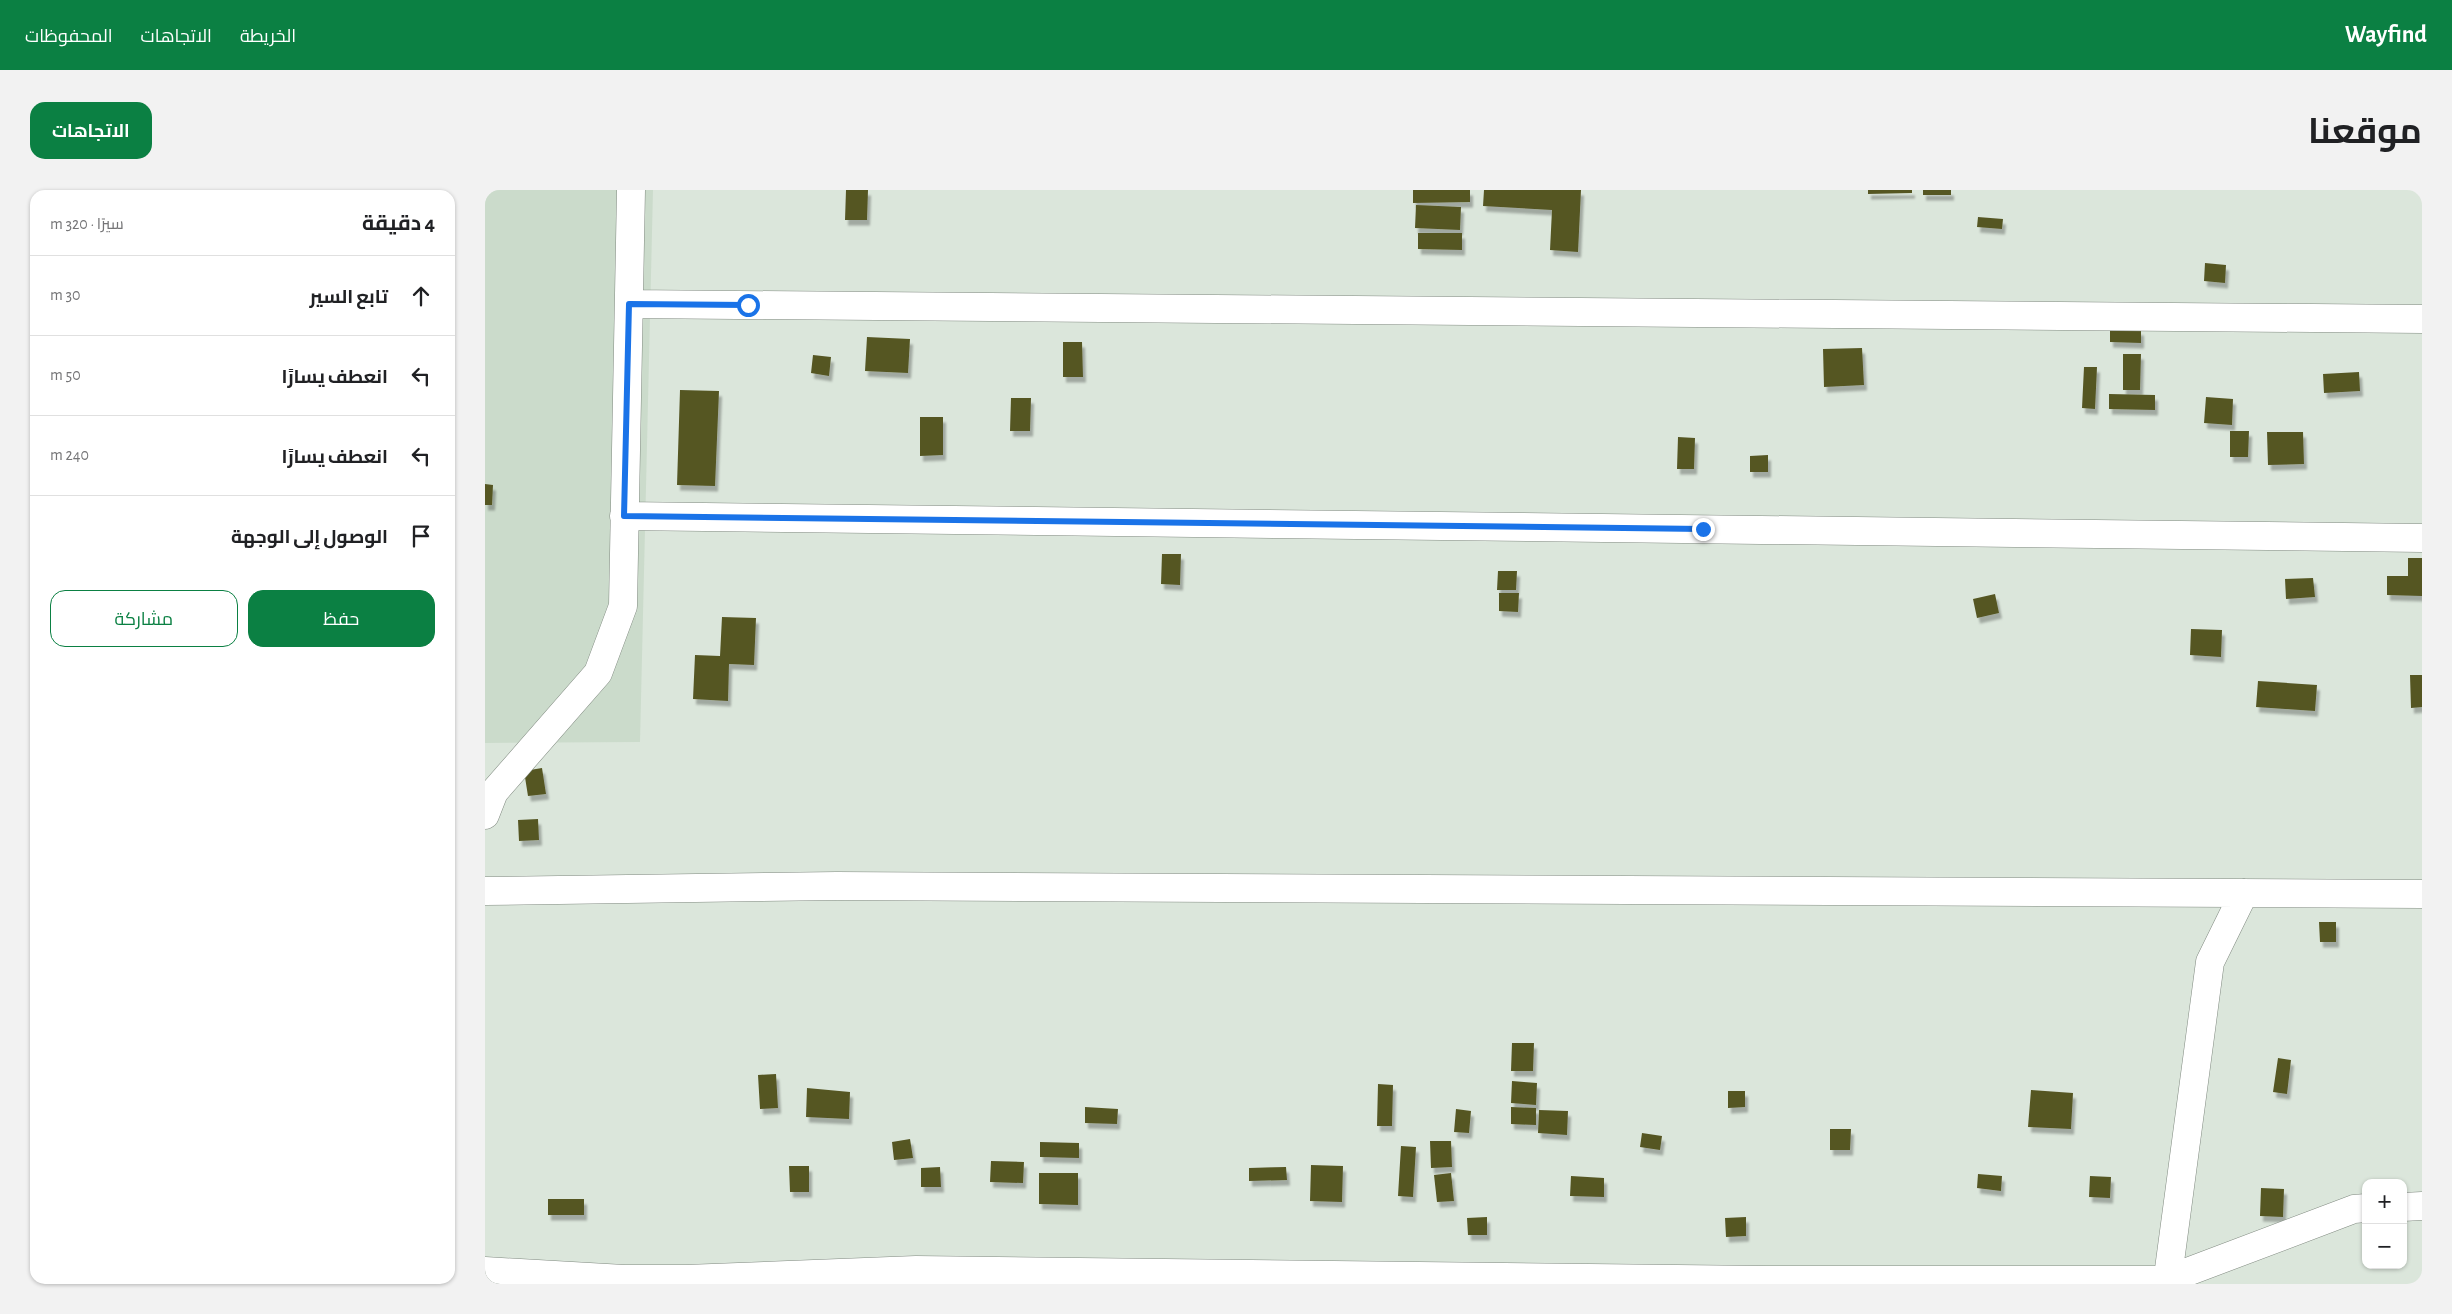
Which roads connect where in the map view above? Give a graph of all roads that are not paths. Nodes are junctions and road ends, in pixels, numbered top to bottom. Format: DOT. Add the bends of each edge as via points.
graph roads {
  1 [pos="631,190"];
  2 [pos="629,304"];
  3 [pos="2422,319"];
  4 [pos="624,516"];
  5 [pos="2422,538"];
  6 [pos="485,815"];
  7 [pos="485,891"];
  8 [pos="2244,893"];
  9 [pos="2422,894"];
  10 [pos="2422,1206"];
  11 [pos="2407,1207"];
  12 [pos="2362,1208"];
  13 [pos="485,1271"];
  14 [pos="1273,1280"];
  15 [pos="686,1281"];
  16 [pos="1591,1281"];
  17 [pos="2166,1282"];
  1 -- 2 [label="street"];
  2 -- 3 [label="street"];
  2 -- 4 [label="street"];
  4 -- 5 [label="street"];
  4 -- 6 [label="street" via="623,606 598,673 494,792"];
  7 -- 8 [label="street" via="847,886"];
  8 -- 9 [label="street"];
  8 -- 17 [label="street" via="2210,962"];
  10 -- 11 [label="street"];
  12 -- 17 [label="street"];
  13 -- 15 [label="street"];
  14 -- 15 [label="street" via="916,1270"];
  14 -- 16 [label="street"];
  16 -- 17 [label="street"];
}
